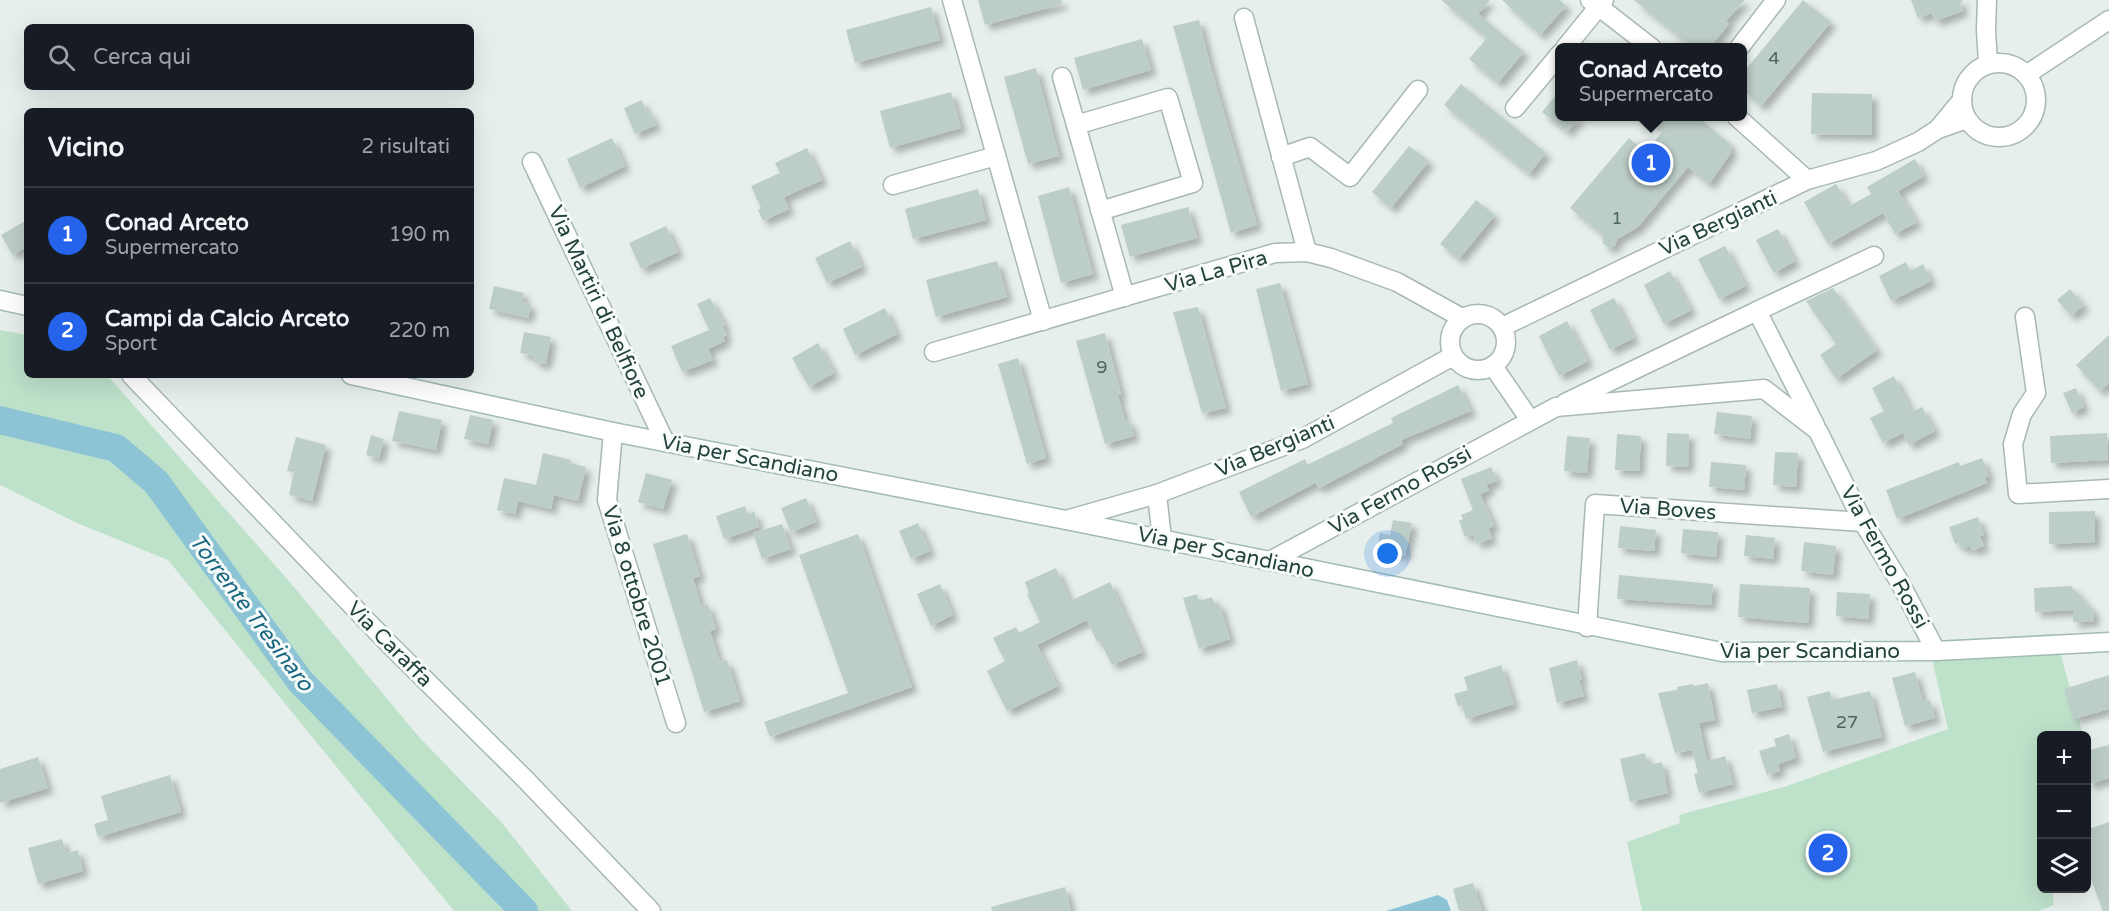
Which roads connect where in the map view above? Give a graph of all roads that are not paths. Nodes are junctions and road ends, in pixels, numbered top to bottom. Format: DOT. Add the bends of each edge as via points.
graph roads {
  1 [pos="952,0"];
  2 [pos="1776,0"];
  3 [pos="1987,0"];
  4 [pos="1598,2"];
  5 [pos="1244,18"];
  6 [pos="2109,20"];
  7 [pos="1569,43"];
  8 [pos="1646,43"];
  9 [pos="1743,43"];
  10 [pos="1555,60"];
  11 [pos="1988,64"];
  12 [pos="2026,75"];
  13 [pos="1062,77"];
  14 [pos="1418,90"];
  15 [pos="1962,100"];
  16 [pos="1515,108"];
  17 [pos="1967,119"];
  18 [pos="1741,121"];
  19 [pos="1076,125"];
  20 [pos="1938,129"];
  21 [pos="996,156"];
  22 [pos="1281,157"];
  23 [pos="532,162"];
  24 [pos="1807,180"];
  25 [pos="893,185"];
  26 [pos="1100,211"];
  27 [pos="1307,252"];
  28 [pos="1874,256"];
  29 [pos="1125,297"];
  30 [pos="0,300"];
  31 [pos="24,305"];
  32 [pos="1757,310"];
  33 [pos="2025,317"];
  34 [pos="1462,318"];
  35 [pos="1043,321"];
  36 [pos="1502,327"];
  37 [pos="934,352"];
  38 [pos="1453,356"];
  39 [pos="1492,366"];
  40 [pos="134,378"];
  41 [pos="365,378"];
  42 [pos="1556,407"];
  43 [pos="1530,420"];
  44 [pos="1818,431"];
  45 [pos="614,432"];
  46 [pos="665,442"];
  47 [pos="2109,489"];
  48 [pos="1157,494"];
  49 [pos="1066,520"];
  50 [pos="1863,522"];
  51 [pos="1162,539"];
  52 [pos="1270,561"];
  53 [pos="1587,627"];
  54 [pos="2109,642"];
  55 [pos="1936,651"];
  56 [pos="676,723"];
  57 [pos="651,911"];
  1 -- 21 [label="street"];
  2 -- 9 [label="street"];
  3 -- 11 [label="street"];
  4 -- 7 [label="street"];
  4 -- 8 [label="street"];
  5 -- 22 [label="street"];
  6 -- 12 [label="street"];
  10 -- 16 [label="street"];
  11 -- 12 [label="street" via="2008,64"];
  11 -- 15 [label="street, Via Bergianti" via="1966,82"];
  12 -- 17 [label="street" via="2035,94 2035,105 2026,125 2017,132 2006,136 1984,134"];
  13 -- 19 [label="street"];
  14 -- 22 [label="street" via="1350,177 1310,147"];
  15 -- 17 [label="street"];
  15 -- 20 [label="street, Via Bergianti"];
  17 -- 20 [label="street, Via Bergianti"];
  18 -- 24 [label="street"];
  19 -- 26 [label="street"];
  19 -- 26 [label="street" via="1168,98 1193,183"];
  20 -- 24 [label="street, Via Bergianti" via="1876,160"];
  21 -- 25 [label="street"];
  21 -- 35 [label="street"];
  22 -- 27 [label="street"];
  23 -- 46 [label="street, Via Martiri di Belfiore"];
  24 -- 36 [label="street, Via Bergianti"];
  26 -- 29 [label="street"];
  27 -- 29 [label="street, Via La Pira" via="1275,253"];
  27 -- 34 [label="street, Via La Pira" via="1397,282"];
  28 -- 32 [label="street, Via Fermo Rossi"];
  29 -- 35 [label="street, Via La Pira"];
  30 -- 31 [label="street"];
  32 -- 42 [label="street, Via Fermo Rossi"];
  32 -- 44 [label="street, Via Fermo Rossi"];
  33 -- 47 [label="street" via="2036,393 2022,414 2013,444 2018,494"];
  34 -- 36 [label="street" via="1471,314 1489,316"];
  34 -- 38 [label="street" via="1449,339"];
  35 -- 37 [label="street, Via La Pira"];
  36 -- 39 [label="street" via="1504,353"];
  38 -- 39 [label="street" via="1466,368"];
  38 -- 48 [label="street, Via Bergianti" via="1302,439"];
  39 -- 43 [label="street"];
  40 -- 57 [label="street, Via Caraffa"];
  41 -- 45 [label="street, Via per Scandiano"];
  42 -- 43 [label="street, Via Fermo Rossi"];
  42 -- 44 [label="street, Via Fermo Rossi" via="1764,389"];
  43 -- 52 [label="street, Via Fermo Rossi"];
  44 -- 50 [label="street, Via Fermo Rossi"];
  45 -- 46 [label="street, Via per Scandiano"];
  45 -- 56 [label="street, Via 8 ottobre 2001" via="607,500"];
  46 -- 49 [label="street, Via per Scandiano"];
  48 -- 49 [label="street, Via Bergianti"];
  48 -- 51 [label="street"];
  49 -- 51 [label="street, Via per Scandiano"];
  50 -- 53 [label="street, Via Boves" via="1595,504"];
  50 -- 55 [label="street, Via Fermo Rossi"];
  51 -- 52 [label="street, Via per Scandiano"];
  52 -- 53 [label="street, Via per Scandiano"];
  53 -- 55 [label="street, Via per Scandiano" via="1722,652"];
  54 -- 55 [label="street, Via per Scandiano"];
}
